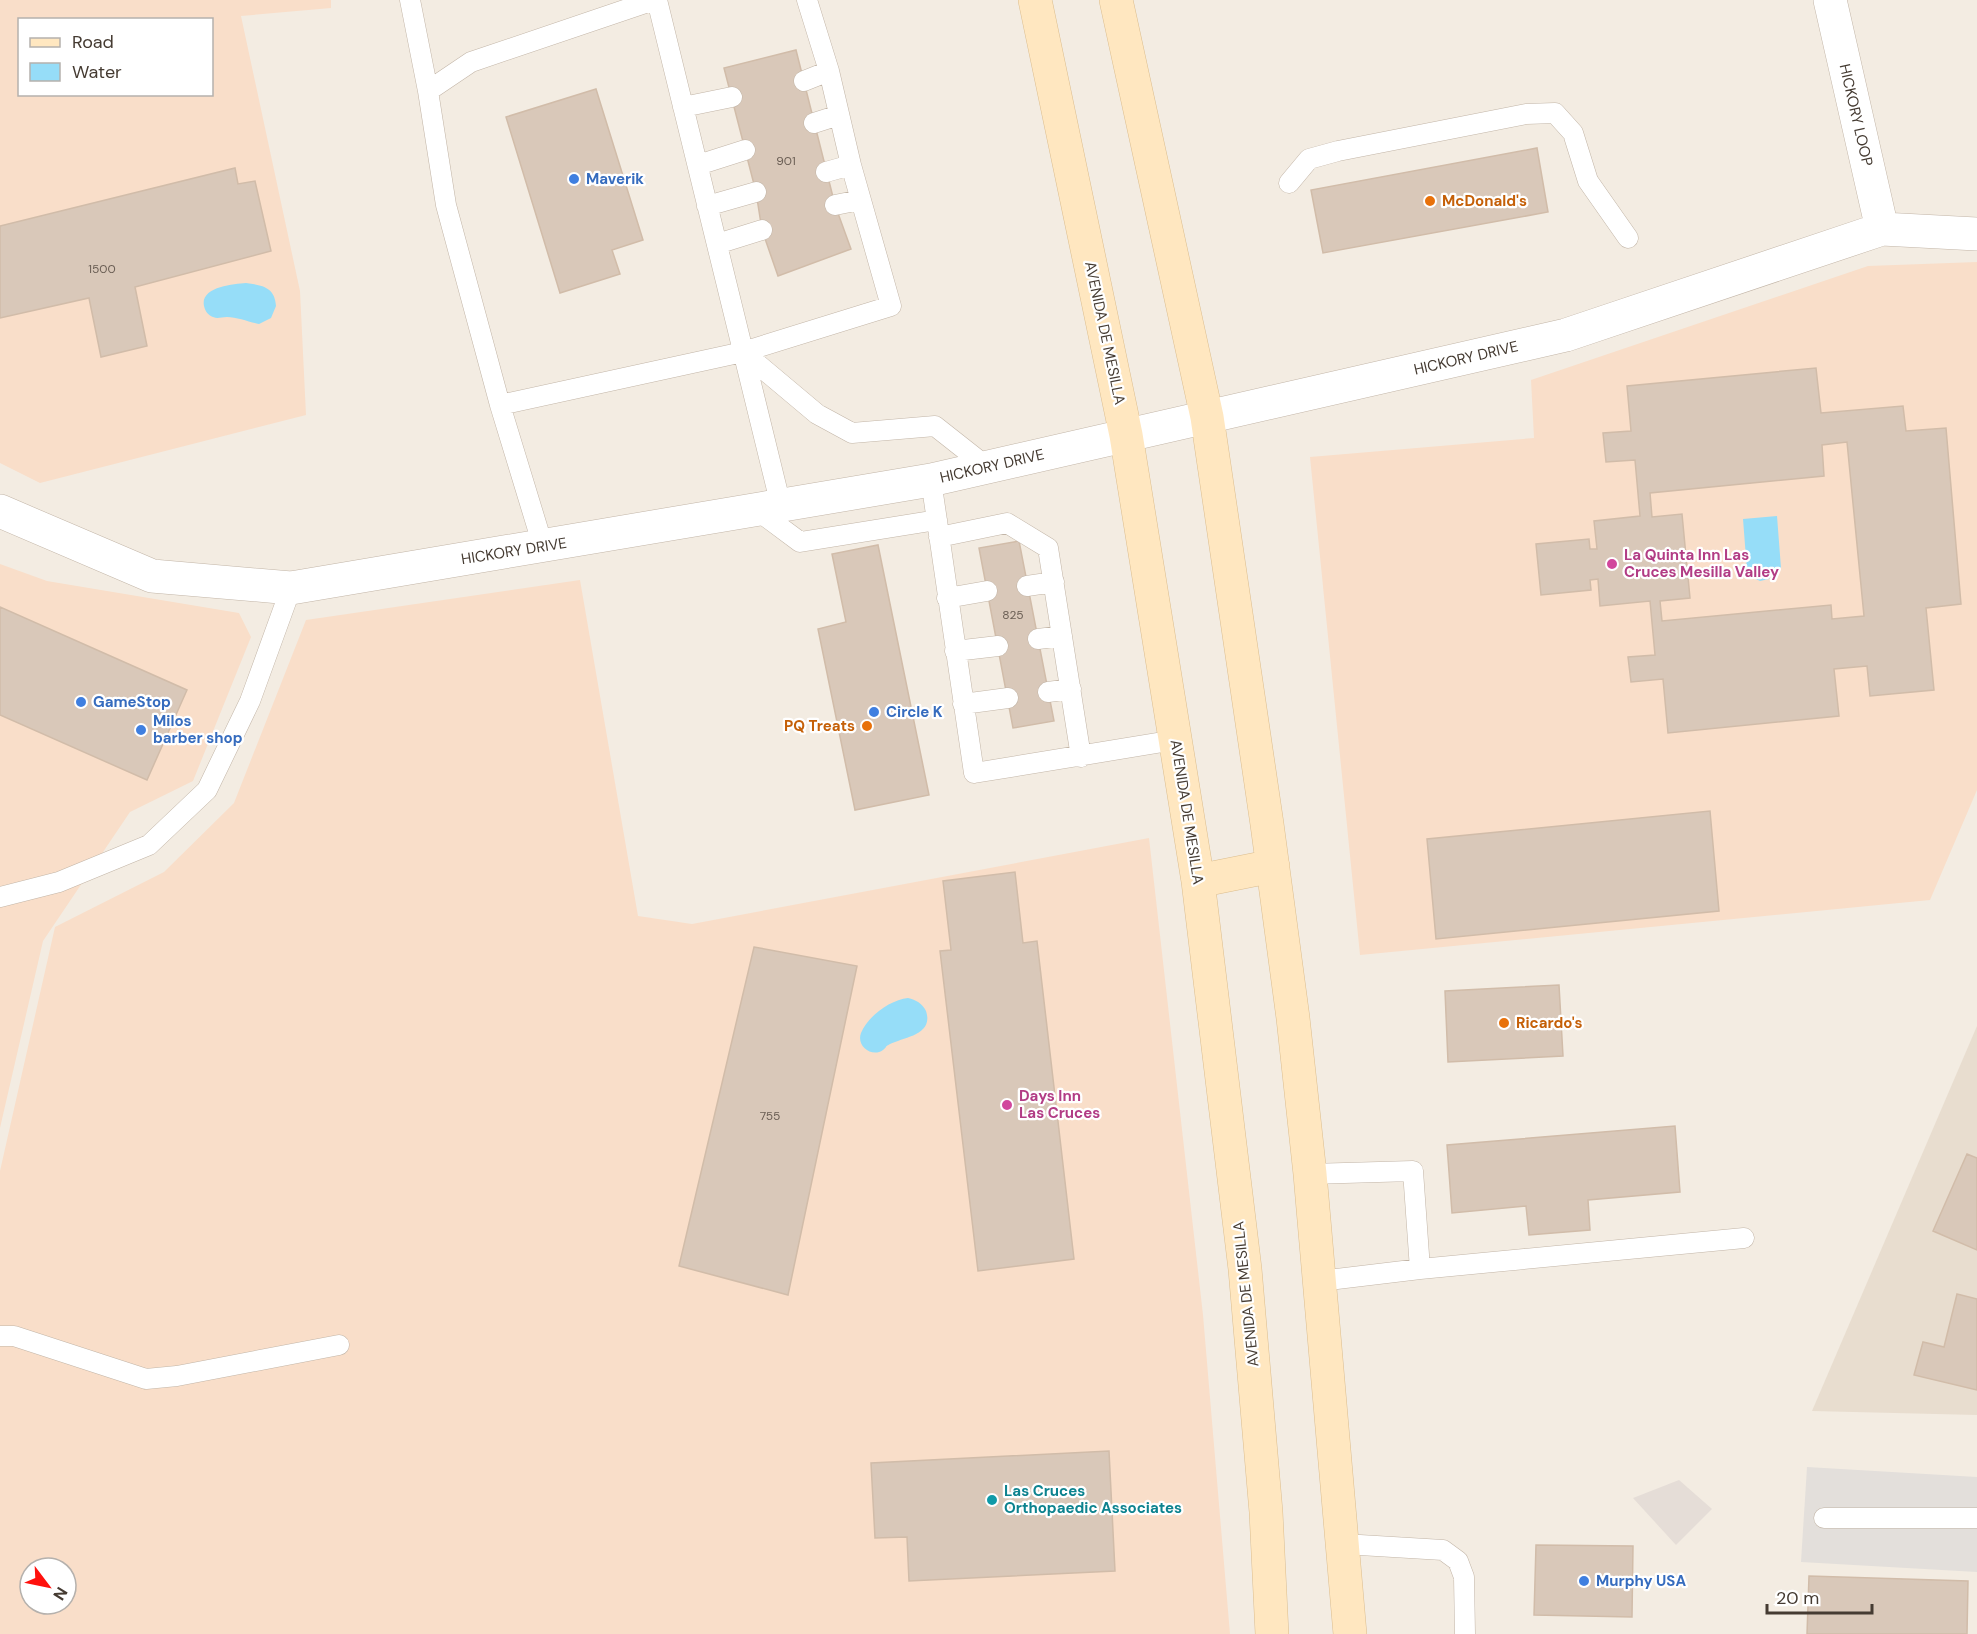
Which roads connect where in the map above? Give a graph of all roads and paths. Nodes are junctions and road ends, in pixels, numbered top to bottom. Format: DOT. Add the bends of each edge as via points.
graph roads {
  1 [pos="410,0"];
  2 [pos="655,0"];
  3 [pos="807,0"];
  4 [pos="1035,0"];
  5 [pos="1116,0"];
  6 [pos="1830,0"];
  7 [pos="829,71"];
  8 [pos="804,81"];
  9 [pos="428,91"];
  10 [pos="732,97"];
  11 [pos="683,107"];
  12 [pos="839,115"];
  13 [pos="814,123"];
  14 [pos="745,150"];
  15 [pos="698,165"];
  16 [pos="851,165"];
  17 [pos="826,172"];
  18 [pos="1289,183"];
  19 [pos="756,192"];
  20 [pos="860,200"];
  21 [pos="835,205"];
  22 [pos="707,206"];
  23 [pos="1882,229"];
  24 [pos="762,231"];
  25 [pos="1977,234"];
  26 [pos="1628,238"];
  27 [pos="717,244"];
  28 [pos="743,352"];
  29 [pos="500,405"];
  30 [pos="1207,417"];
  31 [pos="1126,435"];
  32 [pos="987,467"];
  33 [pos="931,480"];
  34 [pos="769,508"];
  35 [pos="0,511"];
  36 [pos="938,529"];
  37 [pos="543,546"];
  38 [pos="1054,582"];
  39 [pos="1027,586"];
  40 [pos="291,588"];
  41 [pos="987,591"];
  42 [pos="947,597"];
  43 [pos="1062,636"];
  44 [pos="1038,639"];
  45 [pos="998,645"];
  46 [pos="955,651"];
  47 [pos="1071,690"];
  48 [pos="1048,693"];
  49 [pos="1008,698"];
  50 [pos="963,704"];
  51 [pos="1175,740"];
  52 [pos="1081,757"];
  53 [pos="1273,866"];
  54 [pos="1198,881"];
  55 [pos="0,897"];
  56 [pos="1310,1174"];
  57 [pos="1744,1238"];
  58 [pos="1420,1269"];
  59 [pos="1320,1281"];
  60 [pos="0,1335"];
  61 [pos="339,1345"];
  62 [pos="1824,1518"];
  63 [pos="1977,1518"];
  64 [pos="1343,1544"];
  65 [pos="1272,1634"];
  66 [pos="1350,1634"];
  67 [pos="1465,1634"];
  1 -- 9 [label="lane"];
  2 -- 9 [label="lane" via="471,62"];
  2 -- 11 [label="lane"];
  3 -- 7 [label="lane"];
  4 -- 31 [label="main road, AVENIDA DE MESILLA"];
  5 -- 30 [label="main road"];
  6 -- 23 [label="street, HICKORY LOOP"];
  7 -- 8 [label="lane"];
  7 -- 12 [label="lane"];
  9 -- 29 [label="lane" via="446,205"];
  10 -- 11 [label="lane"];
  11 -- 15 [label="lane"];
  12 -- 13 [label="lane"];
  12 -- 16 [label="lane"];
  14 -- 15 [label="lane"];
  15 -- 22 [label="lane"];
  16 -- 17 [label="lane"];
  16 -- 20 [label="lane"];
  18 -- 26 [label="lane" via="1309,159 1328,154 1526,114 1555,113 1573,133 1588,181"];
  19 -- 22 [label="lane"];
  20 -- 21 [label="lane"];
  20 -- 28 [label="lane" via="891,306"];
  22 -- 27 [label="lane"];
  23 -- 25 [label="street, HICKORY DRIVE"];
  23 -- 30 [label="street, HICKORY DRIVE" via="1566,335"];
  24 -- 27 [label="lane"];
  27 -- 28 [label="lane"];
  28 -- 29 [label="lane"];
  28 -- 32 [label="lane" via="817,414 852,433 935,426"];
  28 -- 34 [label="lane"];
  29 -- 37 [label="lane"];
  30 -- 31 [label="street, HICKORY DRIVE"];
  30 -- 53 [label="main road"];
  31 -- 32 [label="street, HICKORY DRIVE"];
  31 -- 51 [label="main road, AVENIDA DE MESILLA"];
  32 -- 33 [label="street, HICKORY DRIVE"];
  33 -- 34 [label="street, HICKORY DRIVE"];
  33 -- 36 [label="lane"];
  34 -- 36 [label="lane" via="800,542"];
  34 -- 37 [label="street, HICKORY DRIVE"];
  35 -- 40 [label="street, HICKORY DRIVE" via="152,576"];
  36 -- 38 [label="lane" via="1007,523 1048,548"];
  36 -- 42 [label="lane"];
  37 -- 40 [label="street, HICKORY DRIVE"];
  38 -- 39 [label="lane"];
  38 -- 43 [label="lane"];
  40 -- 55 [label="lane" via="250,701 207,790 149,845 58,882"];
  41 -- 42 [label="lane"];
  42 -- 46 [label="lane"];
  43 -- 44 [label="lane"];
  43 -- 47 [label="lane"];
  45 -- 46 [label="lane"];
  46 -- 50 [label="lane"];
  47 -- 48 [label="lane"];
  47 -- 52 [label="lane"];
  49 -- 50 [label="lane"];
  50 -- 52 [label="lane" via="974,773"];
  51 -- 52 [label="lane"];
  51 -- 54 [label="main road, AVENIDA DE MESILLA"];
  53 -- 54 [label="main road"];
  53 -- 56 [label="main road"];
  54 -- 65 [label="main road, AVENIDA DE MESILLA" via="1245,1269 1266,1512"];
  56 -- 58 [label="lane" via="1413,1171"];
  56 -- 59 [label="main road"];
  57 -- 58 [label="lane"];
  58 -- 59 [label="lane"];
  59 -- 64 [label="main road"];
  60 -- 61 [label="lane" via="14,1336 146,1379"];
  62 -- 63 [label="lane"];
  64 -- 66 [label="main road"];
  64 -- 67 [label="lane" via="1443,1550 1458,1561 1464,1577"];
}
